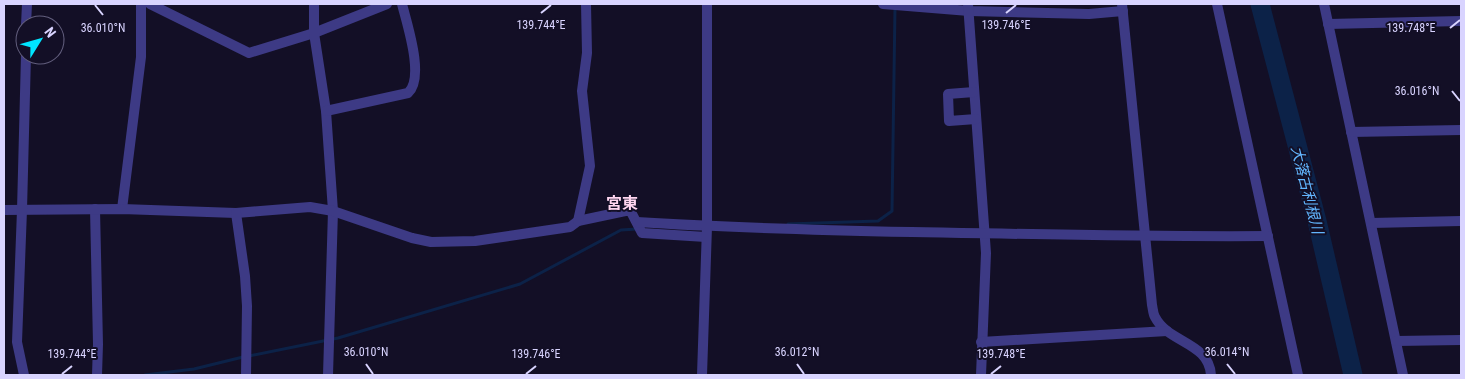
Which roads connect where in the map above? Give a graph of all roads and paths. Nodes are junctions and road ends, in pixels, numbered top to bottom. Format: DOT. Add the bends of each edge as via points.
graph roads {
  1 [pos="141,4"];
  2 [pos="150,4"];
  3 [pos="314,4"];
  4 [pos="387,4"];
  5 [pos="402,4"];
  6 [pos="586,4"];
  7 [pos="707,4"];
  8 [pos="883,4"];
  9 [pos="1217,4"];
  10 [pos="1324,4"];
  11 [pos="1122,7"];
  12 [pos="968,8"];
  13 [pos="1461,21"];
  14 [pos="1328,24"];
  15 [pos="314,33"];
  16 [pos="26,65"];
  17 [pos="974,92"];
  18 [pos="326,111"];
  19 [pos="976,119"];
  20 [pos="1461,130"];
  21 [pos="1352,132"];
  22 [pos="95,209"];
  23 [pos="122,209"];
  24 [pos="4,210"];
  25 [pos="22,210"];
  26 [pos="333,211"];
  27 [pos="236,213"];
  28 [pos="1461,220"];
  29 [pos="578,221"];
  30 [pos="1371,223"];
  31 [pos="706,232"];
  32 [pos="984,233"];
  33 [pos="1268,236"];
  34 [pos="1145,237"];
  35 [pos="1167,331"];
  36 [pos="1396,340"];
  37 [pos="1461,340"];
  38 [pos="982,342"];
  39 [pos="24,375"];
  40 [pos="97,375"];
  41 [pos="246,375"];
  42 [pos="328,375"];
  43 [pos="702,375"];
  44 [pos="981,375"];
  45 [pos="1211,375"];
  46 [pos="1298,375"];
  47 [pos="1403,375"];
  1 -- 23 [label="street" via="141,57"];
  2 -- 15 [label="street" via="249,53"];
  3 -- 15 [label="street"];
  4 -- 15 [label="street"];
  5 -- 18 [label="street" via="414,68 411,90"];
  6 -- 29 [label="street" via="587,53 582,91 590,166"];
  7 -- 31 [label="street"];
  8 -- 12 [label="street"];
  9 -- 33 [label="street"];
  10 -- 14 [label="street"];
  11 -- 12 [label="street" via="1089,14"];
  11 -- 34 [label="street"];
  12 -- 17 [label="street"];
  13 -- 14 [label="street"];
  14 -- 21 [label="street"];
  15 -- 18 [label="street"];
  16 -- 25 [label="street"];
  17 -- 19 [label="street"];
  17 -- 19 [label="street" via="948,94 949,122"];
  18 -- 26 [label="street"];
  19 -- 32 [label="street"];
  20 -- 21 [label="street"];
  21 -- 30 [label="street"];
  22 -- 23 [label="street"];
  22 -- 25 [label="street"];
  22 -- 40 [label="street"];
  23 -- 27 [label="street"];
  24 -- 25 [label="street"];
  25 -- 39 [label="street" via="17,342"];
  26 -- 27 [label="street" via="310,207"];
  26 -- 29 [label="street" via="431,242 485,240 570,227"];
  26 -- 42 [label="street"];
  27 -- 41 [label="street" via="247,306"];
  28 -- 30 [label="street"];
  29 -- 31 [label="street" via="630,210 642,233"];
  30 -- 36 [label="street"];
  31 -- 32 [label="street"];
  31 -- 43 [label="street"];
  32 -- 34 [label="street"];
  32 -- 38 [label="street"];
  33 -- 34 [label="street"];
  33 -- 46 [label="street"];
  34 -- 35 [label="street" via="1155,318"];
  35 -- 38 [label="street"];
  35 -- 45 [label="street" via="1197,349 1206,359"];
  36 -- 37 [label="street"];
  36 -- 47 [label="street"];
  38 -- 44 [label="street"];
}
